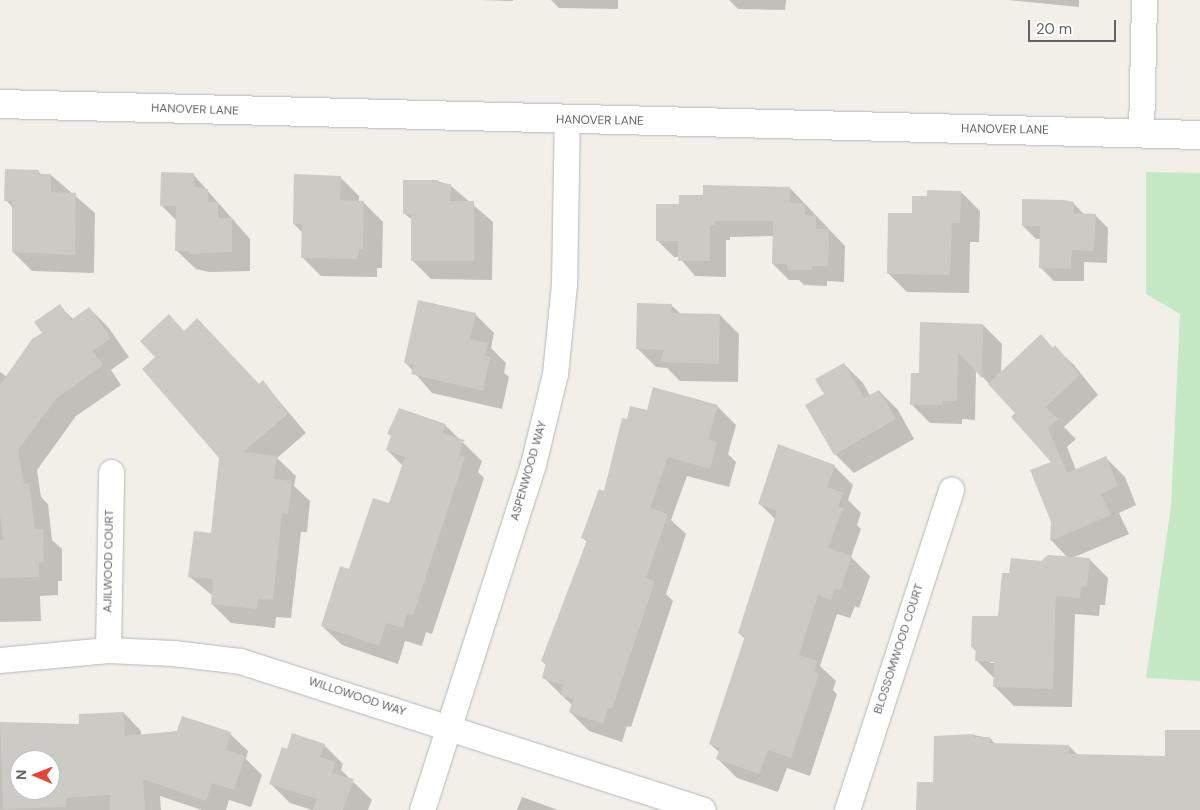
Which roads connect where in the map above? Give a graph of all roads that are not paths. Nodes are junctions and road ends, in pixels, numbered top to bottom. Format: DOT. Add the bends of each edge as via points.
graph roads {
  1 [pos="1144,0"];
  2 [pos="0,104"];
  3 [pos="567,120"];
  4 [pos="1141,134"];
  5 [pos="1200,135"];
  6 [pos="111,472"];
  7 [pos="951,489"];
  8 [pos="108,650"];
  9 [pos="0,660"];
  10 [pos="450,726"];
  11 [pos="422,810"];
  12 [pos="703,810"];
  13 [pos="847,810"];
  1 -- 4 [label="street"];
  2 -- 3 [label="street, HANOVER LANE"];
  3 -- 4 [label="street, HANOVER LANE"];
  3 -- 10 [label="street, ASPENWOOD WAY" via="564,284 555,374 533,464"];
  4 -- 5 [label="street, HANOVER LANE"];
  6 -- 8 [label="street, AJILWOOD COURT"];
  7 -- 13 [label="street, BLOSSOMWOOD COURT"];
  8 -- 9 [label="street, WILLOWOOD WAY"];
  8 -- 10 [label="street, WILLOWOOD WAY" via="172,652 240,661"];
  10 -- 11 [label="street, ASPENWOOD WAY"];
  10 -- 12 [label="street, WILLOWOOD WAY"];
}
